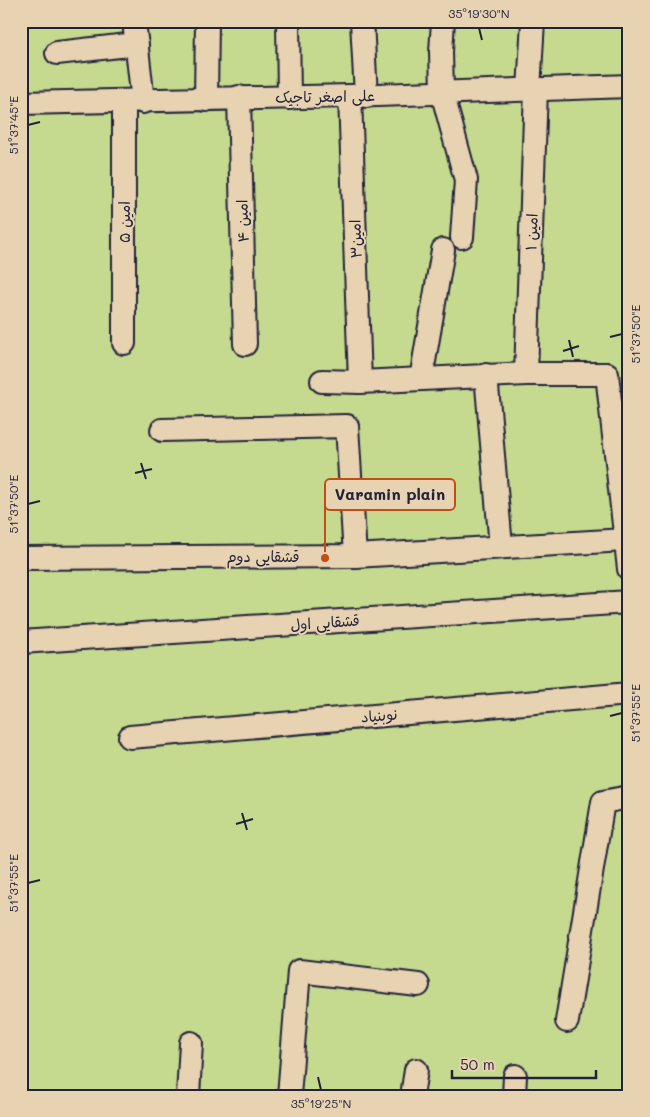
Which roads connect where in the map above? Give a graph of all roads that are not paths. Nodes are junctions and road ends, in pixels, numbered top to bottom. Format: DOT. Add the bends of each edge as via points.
graph roads {
  1 [pos="134,21"];
  2 [pos="207,21"];
  3 [pos="288,21"];
  4 [pos="362,21"];
  5 [pos="443,21"];
  6 [pos="533,21"];
  7 [pos="137,44"];
  8 [pos="57,52"];
  9 [pos="629,86"];
  10 [pos="532,89"];
  11 [pos="442,92"];
  12 [pos="358,96"];
  13 [pos="239,98"];
  14 [pos="289,98"];
  15 [pos="206,100"];
  16 [pos="133,102"];
  17 [pos="21,103"];
  18 [pos="462,237"];
  19 [pos="443,250"];
  20 [pos="124,342"];
  21 [pos="245,344"];
  22 [pos="526,374"];
  23 [pos="486,375"];
  24 [pos="422,379"];
  25 [pos="322,381"];
  26 [pos="360,382"];
  27 [pos="162,430"];
  28 [pos="624,477"];
  29 [pos="625,540"];
  30 [pos="501,547"];
  31 [pos="355,556"];
  32 [pos="21,558"];
  33 [pos="629,569"];
  34 [pos="629,602"];
  35 [pos="21,642"];
  36 [pos="629,694"];
  37 [pos="130,737"];
  38 [pos="629,797"];
  39 [pos="418,986"];
  40 [pos="567,1021"];
  41 [pos="191,1043"];
  42 [pos="416,1070"];
  43 [pos="188,1096"];
  44 [pos="289,1096"];
  45 [pos="412,1096"];
  1 -- 7 [label="street, امین ۵"];
  2 -- 15 [label="street"];
  3 -- 14 [label="street"];
  4 -- 12 [label="street, امین۳"];
  5 -- 11 [label="street"];
  6 -- 10 [label="street, امین ۱"];
  7 -- 8 [label="street"];
  7 -- 16 [label="street, امین ۵"];
  9 -- 10 [label="street, علی اصغر تاجیک"];
  10 -- 11 [label="street, علی اصغر تاجیک"];
  10 -- 22 [label="street, امین ۱"];
  11 -- 12 [label="street, علی اصغر تاجیک"];
  11 -- 18 [label="street" via="466,180"];
  12 -- 14 [label="street, علی اصغر تاجیک"];
  12 -- 26 [label="street, امین۳"];
  13 -- 14 [label="street, علی اصغر تاجیک"];
  13 -- 15 [label="street, علی اصغر تاجیک"];
  13 -- 21 [label="street, امین ۴"];
  15 -- 16 [label="street, علی اصغر تاجیک"];
  16 -- 17 [label="street, علی اصغر تاجیک"];
  16 -- 20 [label="street, امین ۵"];
  19 -- 24 [label="street"];
  22 -- 23 [label="street"];
  22 -- 28 [label="street" via="607,374"];
  23 -- 24 [label="street"];
  23 -- 30 [label="street"];
  24 -- 26 [label="street"];
  25 -- 26 [label="street"];
  27 -- 31 [label="street" via="347,426"];
  28 -- 29 [label="street"];
  29 -- 30 [label="street, قشقایی دوم"];
  29 -- 33 [label="street"];
  30 -- 31 [label="street, قشقایی دوم"];
  31 -- 32 [label="street, قشقایی دوم"];
  34 -- 35 [label="street, قشقایی اول"];
  36 -- 37 [label="street, نوبنیاد"];
  38 -- 40 [label="street" via="603,802"];
  39 -- 44 [label="street" via="299,971"];
  41 -- 43 [label="street"];
  42 -- 45 [label="street"];
}
